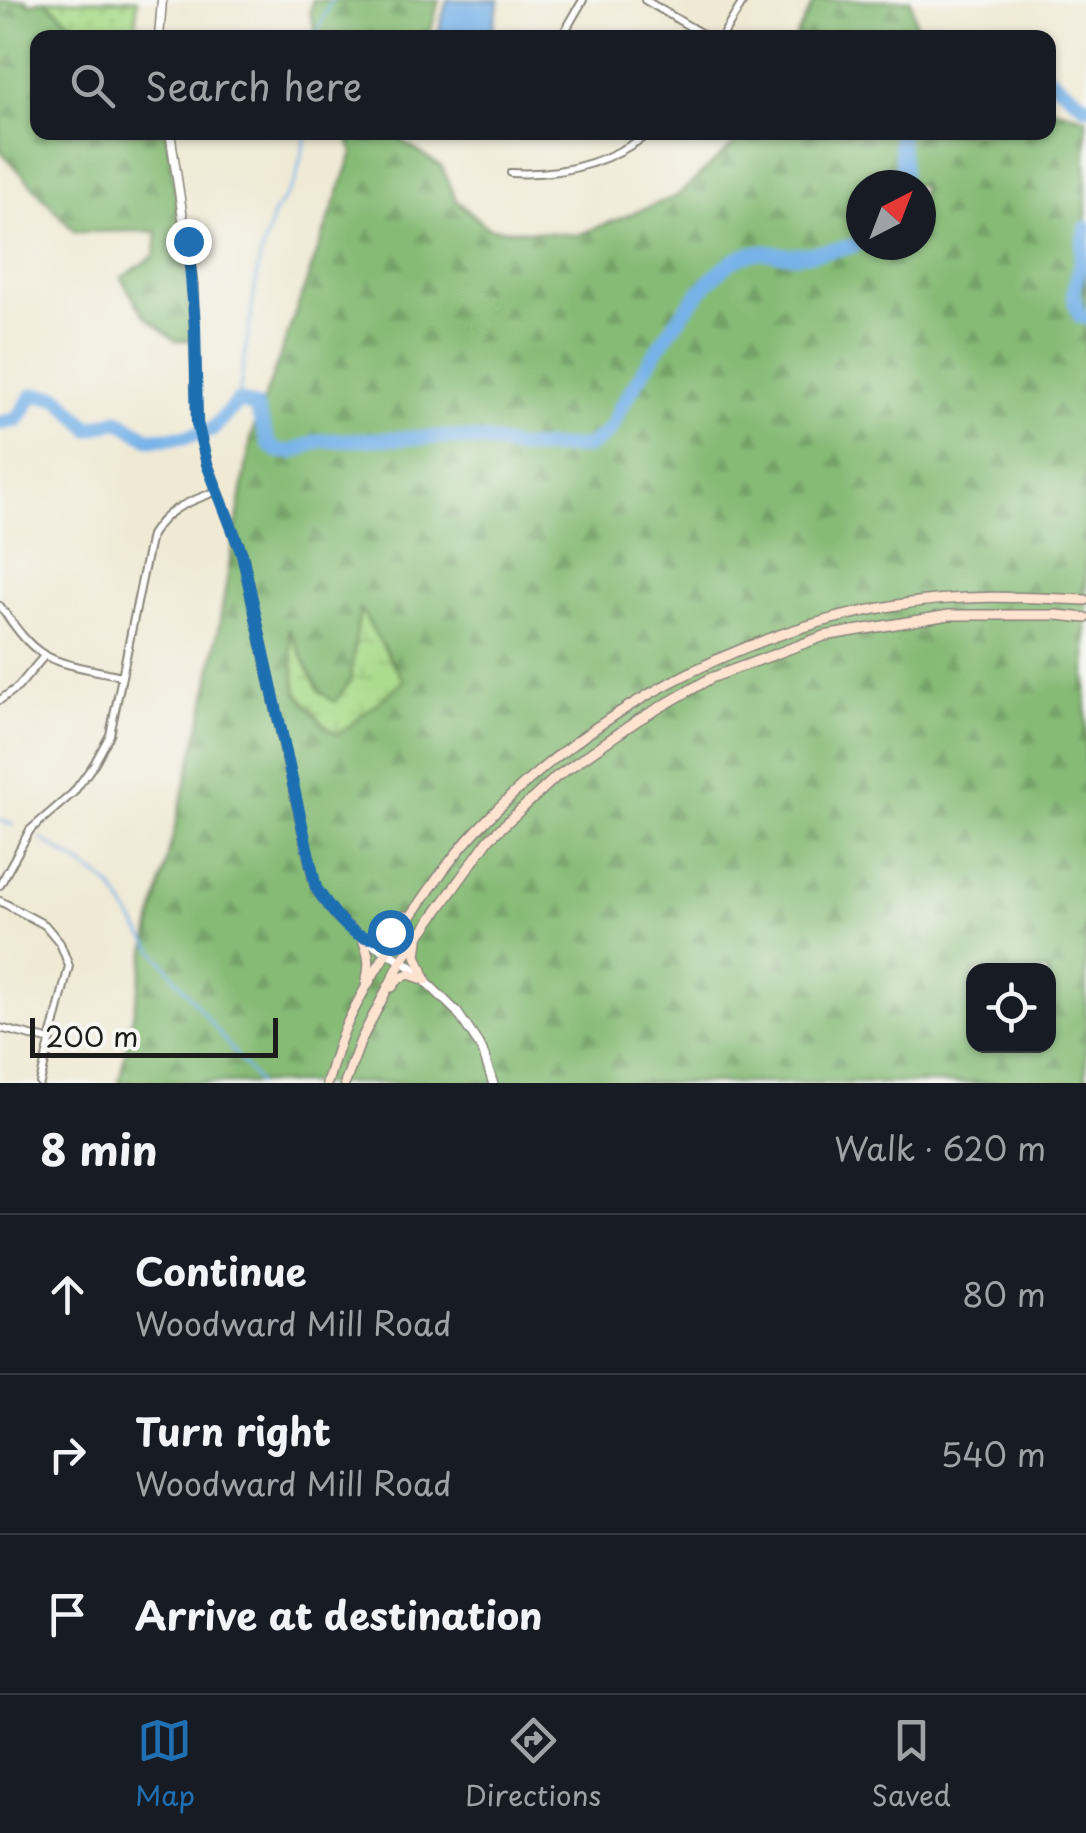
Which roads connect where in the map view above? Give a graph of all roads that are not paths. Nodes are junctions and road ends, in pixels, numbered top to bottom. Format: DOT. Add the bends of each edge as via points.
graph roads {
  1 [pos="162,0"];
  2 [pos="583,0"];
  3 [pos="645,0"];
  4 [pos="744,0"];
  5 [pos="160,30"];
  6 [pos="566,30"];
  7 [pos="696,30"];
  8 [pos="726,30"];
  9 [pos="171,140"];
  10 [pos="639,140"];
  11 [pos="511,173"];
  12 [pos="216,491"];
  13 [pos="1086,600"];
  14 [pos="0,606"];
  15 [pos="1086,618"];
  16 [pos="44,656"];
  17 [pos="122,676"];
  18 [pos="0,700"];
  19 [pos="433,884"];
  20 [pos="0,885"];
  21 [pos="0,901"];
  22 [pos="422,931"];
  23 [pos="362,937"];
  24 [pos="387,952"];
  25 [pos="402,960"];
  26 [pos="426,980"];
  27 [pos="362,996"];
  28 [pos="381,1001"];
  29 [pos="0,1028"];
  30 [pos="51,1041"];
  31 [pos="40,1083"];
  32 [pos="327,1083"];
  33 [pos="345,1083"];
  34 [pos="493,1083"];
  1 -- 5 [label="street"];
  2 -- 6 [label="street"];
  3 -- 7 [label="street"];
  4 -- 8 [label="street"];
  9 -- 12 [label="street" via="193,284 197,423"];
  10 -- 11 [label="street" via="579,168"];
  12 -- 17 [label="street" via="177,506 151,535"];
  12 -- 23 [label="street" via="242,554 316,888"];
  13 -- 19 [label="main road" via="998,596 898,605 798,628 704,664 619,711 546,764 476,831"];
  14 -- 16 [label="street"];
  15 -- 22 [label="main road" via="949,615 824,636 711,678 556,777 489,839"];
  16 -- 17 [label="street"];
  16 -- 18 [label="street"];
  17 -- 20 [label="street" via="110,735 94,764 73,793 30,830"];
  19 -- 23 [label="main road" via="382,938"];
  19 -- 24 [label="main road"];
  21 -- 30 [label="street" via="45,925 69,966"];
  22 -- 25 [label="main road"];
  22 -- 26 [label="main road" via="416,955"];
  23 -- 24 [label="street"];
  23 -- 27 [label="main road" via="370,968"];
  24 -- 25 [label="street"];
  24 -- 27 [label="main road"];
  25 -- 26 [label="street"];
  25 -- 28 [label="main road"];
  26 -- 28 [label="main road" via="399,978"];
  26 -- 34 [label="street" via="482,1048"];
  27 -- 32 [label="main road"];
  28 -- 33 [label="main road"];
  29 -- 30 [label="street"];
  30 -- 31 [label="street"];
}
